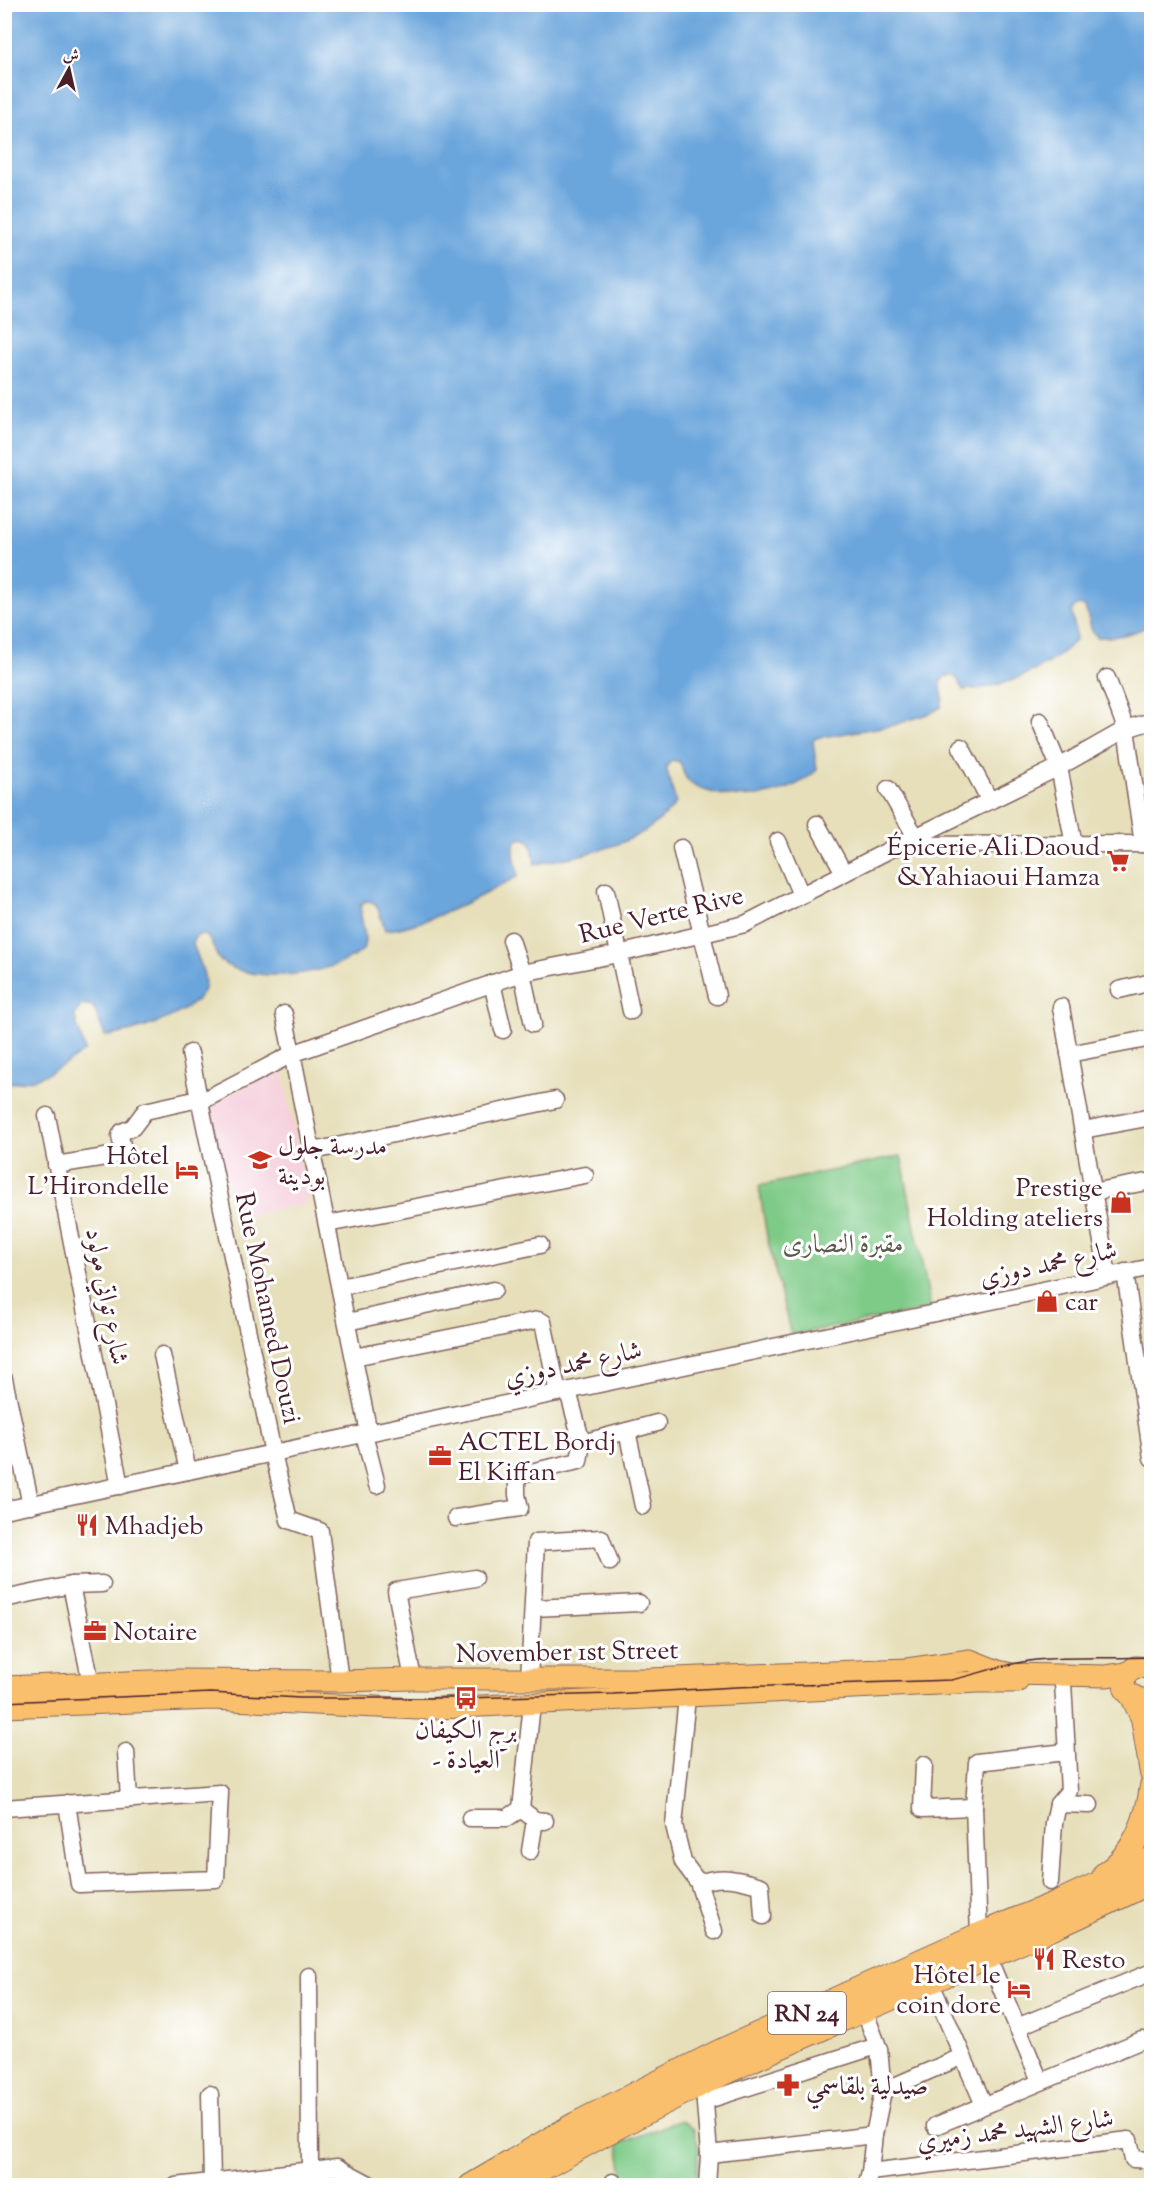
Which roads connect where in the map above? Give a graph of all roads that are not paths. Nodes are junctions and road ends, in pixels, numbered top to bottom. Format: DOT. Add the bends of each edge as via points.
graph roads {
  1 [pos="1107,678"];
  2 [pos="1040,721"];
  3 [pos="1152,721"];
  4 [pos="1126,729"];
  5 [pos="961,747"];
  6 [pos="1059,767"];
  7 [pos="888,789"];
  8 [pos="990,801"];
  9 [pos="817,824"];
  10 [pos="916,837"];
  11 [pos="778,841"];
  12 [pos="1147,844"];
  13 [pos="899,845"];
  14 [pos="1074,845"];
  15 [pos="681,848"];
  16 [pos="844,873"];
  17 [pos="606,891"];
  18 [pos="801,895"];
  19 [pos="703,933"];
  20 [pos="511,940"];
  21 [pos="618,954"];
  22 [pos="522,973"];
  23 [pos="1152,982"];
  24 [pos="492,983"];
  25 [pos="1119,990"];
  26 [pos="717,996"];
  27 [pos="1060,1006"];
  28 [pos="630,1011"];
  29 [pos="284,1014"];
  30 [pos="533,1024"];
  31 [pos="503,1030"];
  32 [pos="1152,1038"];
  33 [pos="190,1053"];
  34 [pos="292,1054"];
  35 [pos="1069,1054"];
  36 [pos="555,1100"];
  37 [pos="200,1101"];
  38 [pos="47,1116"];
  39 [pos="1152,1117"];
  40 [pos="1083,1130"];
  41 [pos="313,1151"];
  42 [pos="56,1165"];
  43 [pos="585,1175"];
  44 [pos="1152,1181"];
  45 [pos="1092,1192"];
  46 [pos="327,1224"];
  47 [pos="540,1245"];
  48 [pos="1152,1267"];
  49 [pos="1125,1272"];
  50 [pos="1108,1276"];
  51 [pos="340,1287"];
  52 [pos="494,1290"];
  53 [pos="347,1322"];
  54 [pos="162,1355"];
  55 [pos="354,1357"];
  56 [pos="4,1379"];
  57 [pos="563,1392"];
  58 [pos="657,1423"];
  59 [pos="627,1431"];
  60 [pos="367,1433"];
  61 [pos="582,1443"];
  62 [pos="273,1453"];
  63 [pos="1152,1458"];
  64 [pos="188,1472"];
  65 [pos="377,1485"];
  66 [pos="120,1486"];
  67 [pos="31,1505"];
  68 [pos="643,1506"];
  69 [pos="4,1510"];
  70 [pos="456,1518"];
  71 [pos="610,1562"];
  72 [pos="475,1578"];
  73 [pos="101,1584"];
  74 [pos="72,1585"];
  75 [pos="4,1599"];
  76 [pos="639,1603"];
  77 [pos="534,1608"];
  78 [pos="1152,1668"];
  79 [pos="413,1679"];
  80 [pos="529,1680"];
  81 [pos="340,1681"];
  82 [pos="1063,1682"];
  83 [pos="92,1683"];
  84 [pos="4,1687"];
  85 [pos="1134,1690"];
  86 [pos="687,1697"];
  87 [pos="532,1704"];
  88 [pos="4,1707"];
  89 [pos="126,1752"];
  90 [pos="1066,1752"];
  91 [pos="924,1765"];
  92 [pos="1152,1773"];
  93 [pos="1152,1786"];
  94 [pos="129,1799"];
  95 [pos="67,1803"];
  96 [pos="1058,1804"];
  97 [pos="1090,1805"];
  98 [pos="974,1807"];
  99 [pos="4,1808"];
  100 [pos="521,1809"];
  101 [pos="470,1818"];
  102 [pos="530,1851"];
  103 [pos="1152,1859"];
  104 [pos="1152,1881"];
  105 [pos="699,1882"];
  106 [pos="1053,1892"];
  107 [pos="763,1916"];
  108 [pos="714,1931"];
  109 [pos="984,1946"];
  110 [pos="1152,1972"];
  111 [pos="309,1976"];
  112 [pos="930,1981"];
  113 [pos="864,2010"];
  114 [pos="1017,2027"];
  115 [pos="1152,2042"];
  116 [pos="878,2046"];
  117 [pos="961,2057"];
  118 [pos="1040,2081"];
  119 [pos="884,2091"];
  120 [pos="704,2092"];
  121 [pos="210,2094"];
  122 [pos="984,2105"];
  123 [pos="936,2126"];
  124 [pos="874,2134"];
  125 [pos="709,2154"];
  126 [pos="1152,2160"];
  127 [pos="310,2169"];
  128 [pos="868,2179"];
  129 [pos="212,2180"];
  130 [pos="369,2184"];
  131 [pos="176,2186"];
  132 [pos="471,2186"];
  133 [pos="512,2186"];
  134 [pos="707,2186"];
  1 -- 4 [label="street"];
  2 -- 6 [label="street"];
  3 -- 4 [label="street, Rue Verte Rive"];
  4 -- 6 [label="street, Rue Verte Rive"];
  4 -- 12 [label="street"];
  5 -- 8 [label="street"];
  6 -- 8 [label="street, Rue Verte Rive"];
  6 -- 14 [label="street"];
  7 -- 10 [label="street"];
  8 -- 10 [label="street, Rue Verte Rive"];
  9 -- 16 [label="street"];
  10 -- 13 [label="street, Rue Verte Rive"];
  11 -- 18 [label="street"];
  12 -- 14 [label="street"];
  13 -- 14 [label="street"];
  13 -- 16 [label="street, Rue Verte Rive"];
  15 -- 19 [label="street"];
  16 -- 18 [label="street, Rue Verte Rive"];
  17 -- 21 [label="street"];
  18 -- 19 [label="street, Rue Verte Rive" via="745,924"];
  19 -- 21 [label="street, Rue Verte Rive"];
  19 -- 26 [label="street"];
  20 -- 22 [label="street"];
  21 -- 22 [label="street, Rue Verte Rive"];
  21 -- 28 [label="street"];
  22 -- 24 [label="street, Rue Verte Rive"];
  22 -- 30 [label="street"];
  23 -- 25 [label="street"];
  24 -- 31 [label="street"];
  24 -- 34 [label="street, Rue Verte Rive"];
  27 -- 35 [label="street"];
  29 -- 34 [label="street"];
  32 -- 35 [label="street"];
  33 -- 37 [label="street, Rue Mohamed Douzi"];
  34 -- 37 [label="street, Rue Verte Rive"];
  34 -- 41 [label="street"];
  35 -- 40 [label="street"];
  36 -- 41 [label="street"];
  37 -- 42 [label="street, Rue Verte Rive" via="145,1111 120,1136 124,1154"];
  37 -- 62 [label="street, Rue Mohamed Douzi"];
  38 -- 42 [label="street, شارع تواتي مولود"];
  39 -- 40 [label="street"];
  40 -- 45 [label="street"];
  41 -- 46 [label="street"];
  42 -- 66 [label="street, شارع تواتي مولود"];
  43 -- 46 [label="street"];
  44 -- 45 [label="street"];
  45 -- 50 [label="street"];
  46 -- 51 [label="street"];
  47 -- 51 [label="street"];
  48 -- 49 [label="street, شارع محمد دوزي"];
  49 -- 50 [label="street, شارع محمد دوزي"];
  49 -- 63 [label="street"];
  50 -- 57 [label="street, شارع محمد دوزي"];
  51 -- 53 [label="street"];
  52 -- 53 [label="street"];
  53 -- 55 [label="street"];
  54 -- 64 [label="street"];
  55 -- 57 [label="street" via="538,1320 543,1322"];
  55 -- 60 [label="street"];
  56 -- 67 [label="street"];
  57 -- 60 [label="street, شارع محمد دوزي"];
  57 -- 61 [label="street"];
  58 -- 59 [label="street"];
  59 -- 61 [label="street"];
  59 -- 68 [label="street"];
  60 -- 62 [label="street, شارع محمد دوزي"];
  60 -- 65 [label="street"];
  61 -- 70 [label="street" via="579,1461 517,1475 520,1509"];
  62 -- 64 [label="street, شارع محمد دوزي"];
  62 -- 81 [label="street, Rue Mohamed Douzi" via="289,1520 320,1531"];
  64 -- 66 [label="street, شارع محمد دوزي"];
  66 -- 67 [label="street, شارع محمد دوزي"];
  67 -- 69 [label="street, شارع محمد دوزي"];
  71 -- 77 [label="street" via="602,1538 536,1542"];
  72 -- 79 [label="street" via="396,1590"];
  73 -- 74 [label="street"];
  74 -- 75 [label="street"];
  74 -- 83 [label="street"];
  76 -- 77 [label="street"];
  77 -- 80 [label="street"];
  78 -- 85 [label="main road" via="1135,1667"];
  79 -- 80 [label="main road, November 1st Street"];
  79 -- 81 [label="main road, November 1st Street"];
  80 -- 85 [label="main road, November 1st Street" via="907,1669 970,1660 1012,1674 1106,1676"];
  81 -- 83 [label="main road, November 1st Street"];
  82 -- 85 [label="main road, November 1st Street"];
  82 -- 86 [label="main road, November 1st Street"];
  82 -- 90 [label="street"];
  83 -- 84 [label="main road, November 1st Street"];
  85 -- 92 [label="highway"];
  86 -- 87 [label="main road, November 1st Street"];
  86 -- 105 [label="street" via="674,1825 683,1862"];
  87 -- 88 [label="main road, November 1st Street" via="420,1709 212,1699"];
  87 -- 100 [label="street"];
  89 -- 94 [label="street"];
  90 -- 96 [label="street" via="1069,1791"];
  90 -- 98 [label="street" via="976,1762"];
  91 -- 98 [label="street" via="922,1809"];
  93 -- 106 [label="highway" via="1136,1842 1112,1870"];
  94 -- 95 [label="street"];
  94 -- 95 [label="street" via="220,1793 216,1879 79,1884"];
  95 -- 99 [label="street"];
  96 -- 97 [label="street"];
  96 -- 106 [label="street"];
  98 -- 109 [label="street"];
  100 -- 101 [label="street" via="507,1818"];
  100 -- 102 [label="street" via="540,1821"];
  103 -- 106 [label="highway, RN 24"];
  104 -- 109 [label="highway, RN 24"];
  105 -- 107 [label="street" via="740,1879 761,1886"];
  105 -- 108 [label="street"];
  106 -- 109 [label="highway, RN 24"];
  109 -- 112 [label="highway, RN 24"];
  109 -- 114 [label="street"];
  109 -- 132 [label="highway, RN 24" via="721,2051 576,2124"];
  110 -- 114 [label="street"];
  111 -- 127 [label="street"];
  112 -- 113 [label="highway, RN 24"];
  112 -- 117 [label="street"];
  113 -- 116 [label="street"];
  113 -- 120 [label="highway, RN 24"];
  114 -- 118 [label="street"];
  115 -- 118 [label="street" via="1142,2040"];
  116 -- 119 [label="street"];
  116 -- 120 [label="street"];
  117 -- 119 [label="street"];
  117 -- 122 [label="street"];
  118 -- 122 [label="street"];
  119 -- 124 [label="street"];
  120 -- 125 [label="street"];
  120 -- 133 [label="highway, RN 24" via="582,2145"];
  121 -- 129 [label="street"];
  122 -- 123 [label="street"];
  124 -- 125 [label="street"];
  124 -- 128 [label="street"];
  125 -- 134 [label="street"];
  126 -- 128 [label="street, شارع الشهيد محمد زميري" via="1133,2159 1129,2140"];
  127 -- 129 [label="street"];
  127 -- 130 [label="street" via="337,2167"];
  129 -- 131 [label="street"];
}
